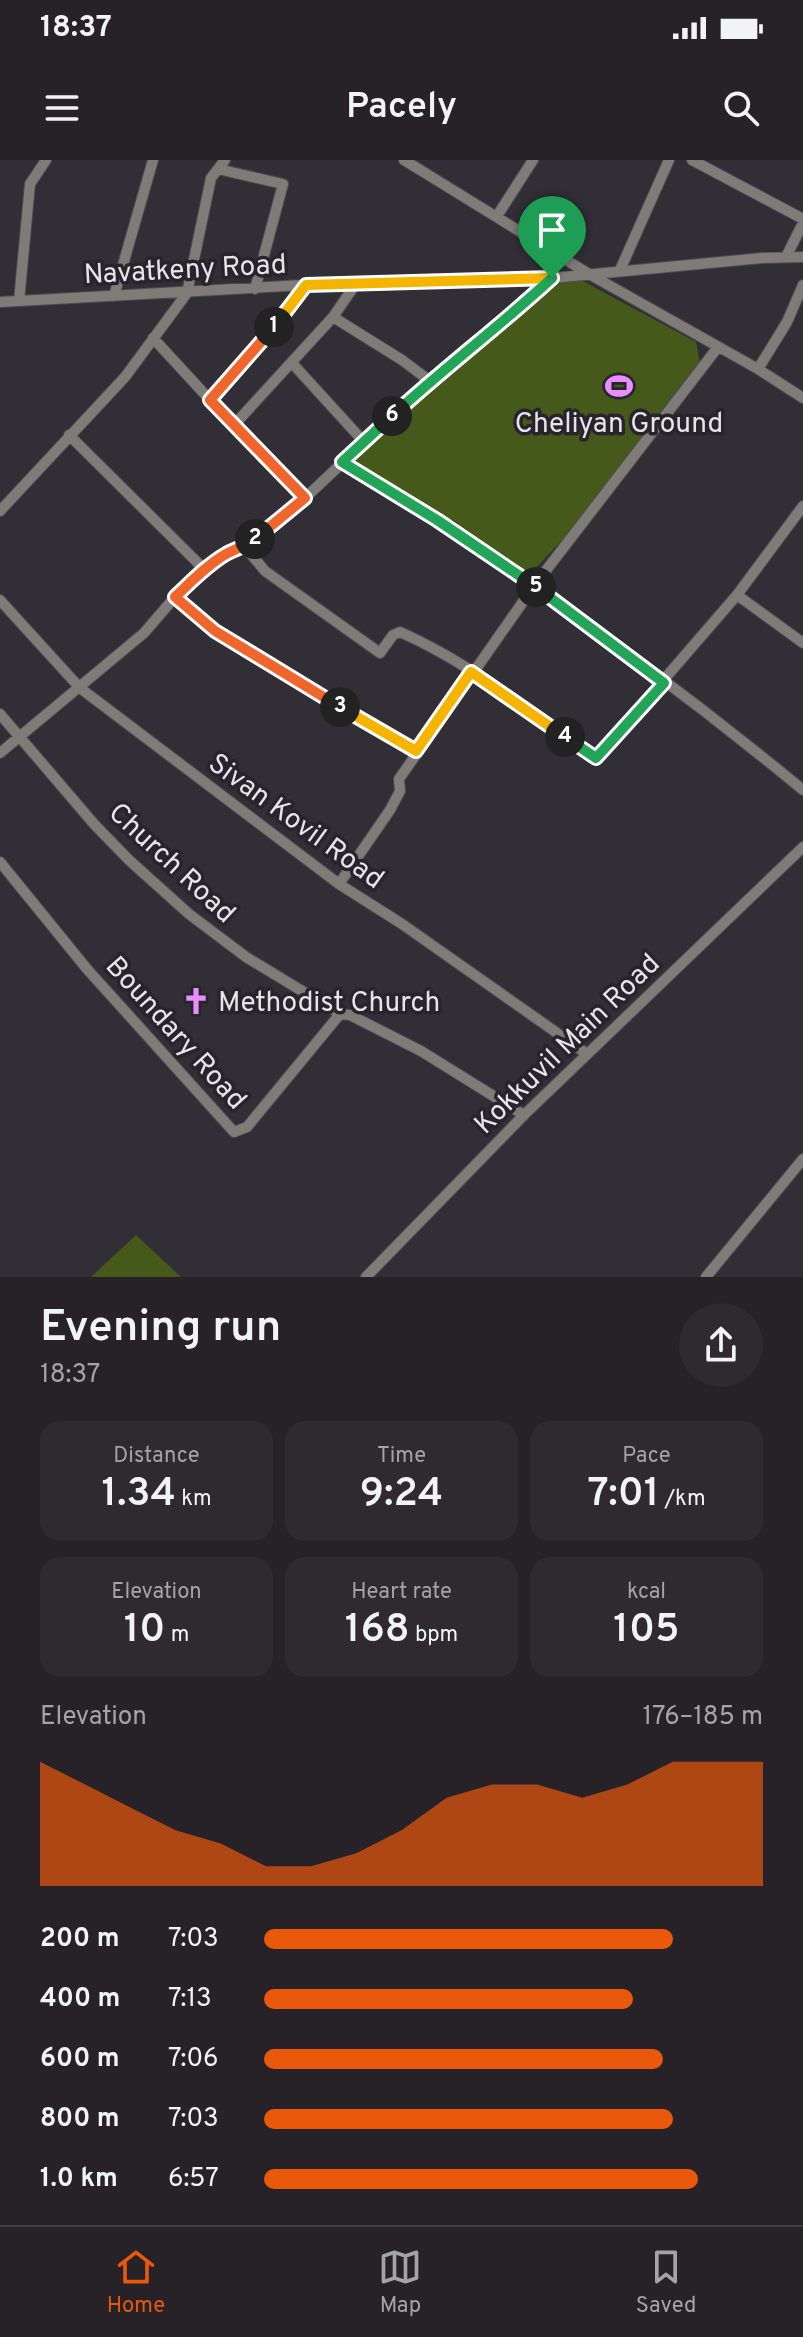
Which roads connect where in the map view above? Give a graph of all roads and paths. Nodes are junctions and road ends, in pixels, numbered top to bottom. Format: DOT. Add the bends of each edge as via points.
graph roads {
  1 [pos="46,160"];
  2 [pos="153,160"];
  3 [pos="404,160"];
  4 [pos="533,160"];
  5 [pos="669,160"];
  6 [pos="692,160"];
  7 [pos="222,165"];
  8 [pos="497,216"];
  9 [pos="803,221"];
  10 [pos="786,257"];
  11 [pos="803,257"];
  12 [pos="620,270"];
  13 [pos="589,274"];
  14 [pos="552,278"];
  15 [pos="357,282"];
  16 [pos="306,285"];
  17 [pos="803,285"];
  18 [pos="255,289"];
  19 [pos="187,293"];
  20 [pos="114,296"];
  21 [pos="19,301"];
  22 [pos="0,302"];
  23 [pos="333,317"];
  24 [pos="153,338"];
  25 [pos="718,347"];
  26 [pos="292,363"];
  27 [pos="758,369"];
  28 [pos="430,381"];
  29 [pos="803,398"];
  30 [pos="210,400"];
  31 [pos="234,425"];
  32 [pos="69,435"];
  33 [pos="364,442"];
  34 [pos="342,462"];
  35 [pos="305,498"];
  36 [pos="803,506"];
  37 [pos="0,511"];
  38 [pos="245,547"];
  39 [pos="204,569"];
  40 [pos="534,586"];
  41 [pos="737,595"];
  42 [pos="175,597"];
  43 [pos="0,600"];
  44 [pos="803,643"];
  45 [pos="471,672"];
  46 [pos="664,683"];
  47 [pos="80,688"];
  48 [pos="0,714"];
  49 [pos="20,735"];
  50 [pos="416,751"];
  51 [pos="0,753"];
  52 [pos="803,790"];
  53 [pos="803,847"];
  54 [pos="0,862"];
  55 [pos="339,884"];
  56 [pos="340,1014"];
  57 [pos="587,1054"];
  58 [pos="524,1115"];
  59 [pos="803,1159"];
  60 [pos="366,1277"];
  61 [pos="706,1277"];
  1 -- 21 [label="street" via="30,184"];
  2 -- 20 [label="street"];
  3 -- 8 [label="street"];
  4 -- 8 [label="street"];
  5 -- 12 [label="street"];
  6 -- 9 [label="street"];
  7 -- 18 [label="street" via="283,184"];
  7 -- 19 [label="street" via="211,178"];
  8 -- 13 [label="street"];
  9 -- 10 [label="street"];
  10 -- 11 [label="street, Navatkeny Road"];
  10 -- 12 [label="street, Navatkeny Road"];
  12 -- 13 [label="street, Navatkeny Road"];
  13 -- 14 [label="street, Navatkeny Road"];
  13 -- 25 [label="street"];
  14 -- 15 [label="street, Navatkeny Road"];
  14 -- 28 [label="street"];
  15 -- 16 [label="street, Navatkeny Road"];
  15 -- 23 [label="street"];
  16 -- 18 [label="street, Navatkeny Road"];
  16 -- 30 [label="street"];
  17 -- 27 [label="street"];
  18 -- 19 [label="street, Navatkeny Road"];
  19 -- 20 [label="street, Navatkeny Road"];
  19 -- 24 [label="street"];
  20 -- 21 [label="street, Navatkeny Road"];
  21 -- 22 [label="street, Navatkeny Road"];
  23 -- 26 [label="street"];
  23 -- 28 [label="street"];
  24 -- 30 [label="street"];
  24 -- 32 [label="street" via="125,377"];
  25 -- 27 [label="street"];
  25 -- 40 [label="street"];
  26 -- 31 [label="street"];
  26 -- 33 [label="street"];
  27 -- 29 [label="street"];
  28 -- 33 [label="street"];
  30 -- 31 [label="street"];
  31 -- 35 [label="street"];
  32 -- 37 [label="street"];
  32 -- 39 [label="street"];
  33 -- 34 [label="street"];
  34 -- 35 [label="street"];
  34 -- 40 [label="street"];
  35 -- 38 [label="street"];
  36 -- 41 [label="street"];
  38 -- 39 [label="street"];
  38 -- 45 [label="street" via="265,571 380,653 400,632"];
  39 -- 42 [label="street"];
  40 -- 45 [label="street"];
  40 -- 46 [label="street"];
  41 -- 44 [label="street"];
  41 -- 46 [label="street"];
  42 -- 47 [label="street" via="144,633"];
  42 -- 50 [label="street" via="215,631"];
  43 -- 47 [label="street, Sivan Kovil Road"];
  45 -- 46 [label="street" via="596,758"];
  45 -- 50 [label="street"];
  46 -- 52 [label="street"];
  47 -- 49 [label="street"];
  47 -- 55 [label="street, Sivan Kovil Road"];
  48 -- 49 [label="street, Church Road"];
  49 -- 51 [label="street"];
  49 -- 56 [label="street, Church Road" via="120,851 189,914 246,957"];
  50 -- 55 [label="street" via="399,779 400,791 390,810"];
  53 -- 57 [label="street, Kokkuvil Main Road"];
  54 -- 56 [label="street, Boundary Road" via="105,990 234,1132 247,1127"];
  55 -- 57 [label="street, Sivan Kovil Road"];
  56 -- 58 [label="street" via="421,1051"];
  57 -- 58 [label="street, Kokkuvil Main Road"];
  58 -- 60 [label="street, Kokkuvil Main Road"];
  59 -- 61 [label="street"];
}
